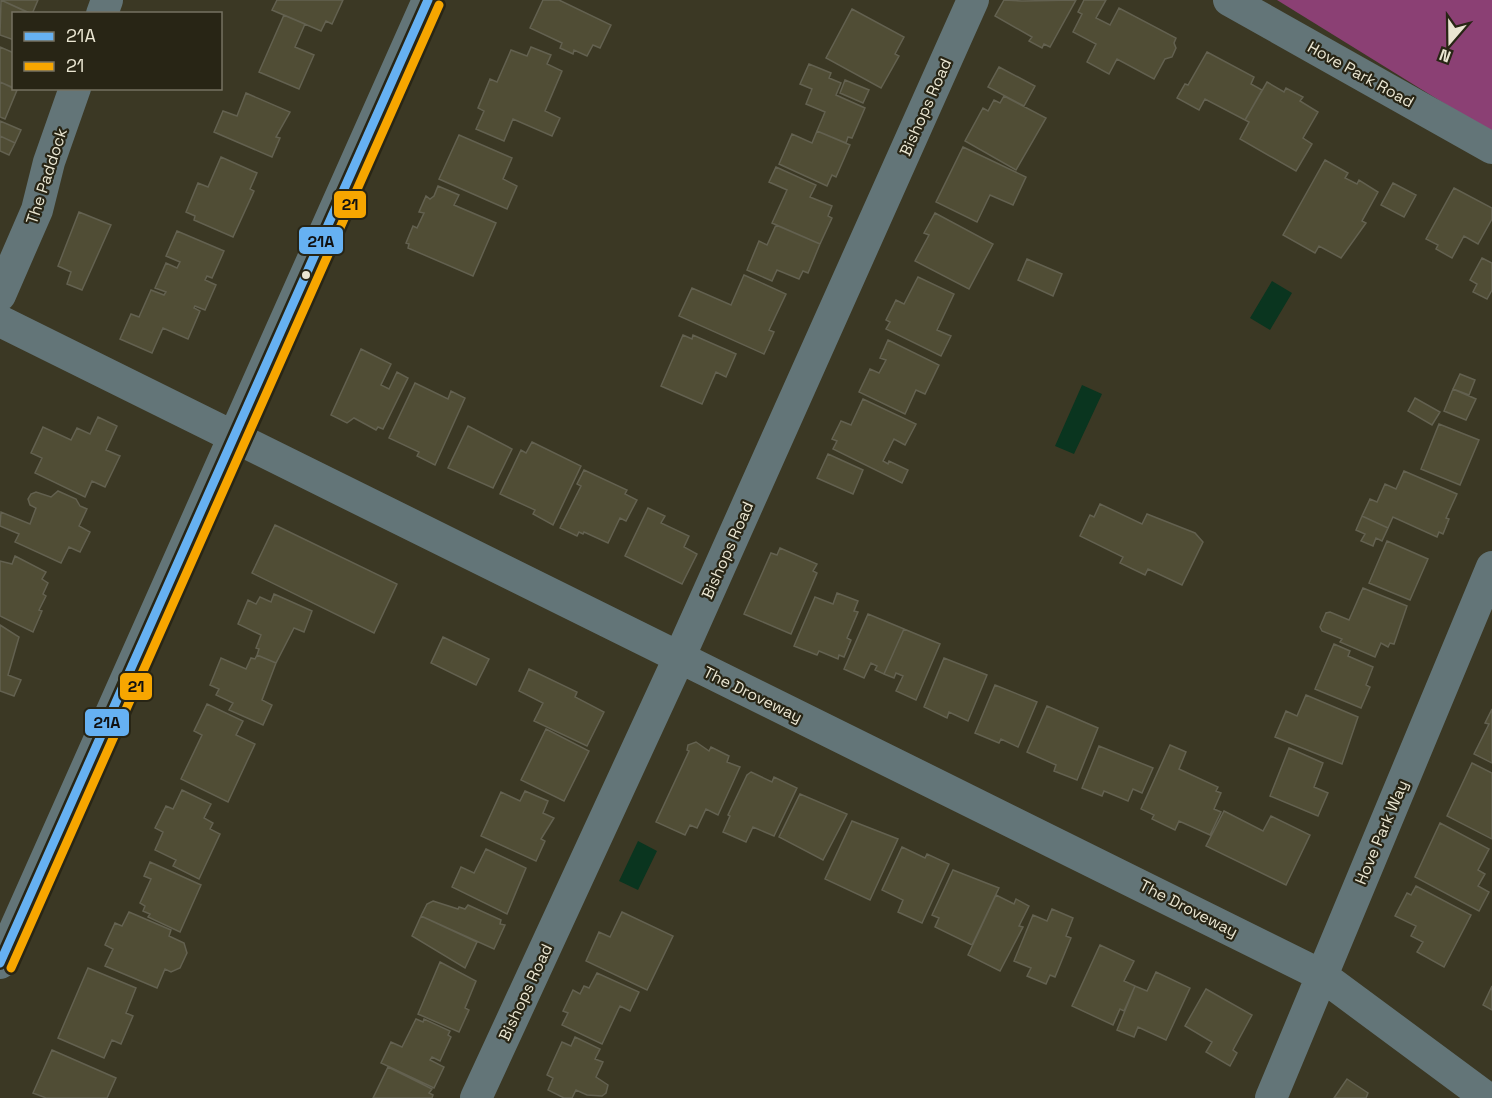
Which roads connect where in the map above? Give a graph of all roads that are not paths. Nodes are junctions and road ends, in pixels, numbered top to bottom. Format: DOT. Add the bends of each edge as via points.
graph roads {
  1 [pos="428,0"];
  2 [pos="973,0"];
  3 [pos="1229,0"];
  4 [pos="74,90"];
  5 [pos="1492,148"];
  6 [pos="0,296"];
  7 [pos="0,321"];
  8 [pos="232,438"];
  9 [pos="1492,567"];
  10 [pos="679,658"];
  11 [pos="0,963"];
  12 [pos="1321,975"];
  13 [pos="476,1098"];
  14 [pos="1271,1098"];
  15 [pos="1487,1098"];
  1 -- 8 [label="street"];
  2 -- 10 [label="street, Bishops Road"];
  3 -- 5 [label="street, Hove Park Road"];
  4 -- 6 [label="street, The Paddock" via="37,210"];
  7 -- 8 [label="street, The Droveway"];
  8 -- 10 [label="street, The Droveway"];
  8 -- 11 [label="street"];
  9 -- 12 [label="street, Hove Park Way"];
  10 -- 12 [label="street, The Droveway"];
  10 -- 13 [label="street, Bishops Road"];
  12 -- 14 [label="street, Hove Park Way"];
  12 -- 15 [label="street, The Droveway"];
}
